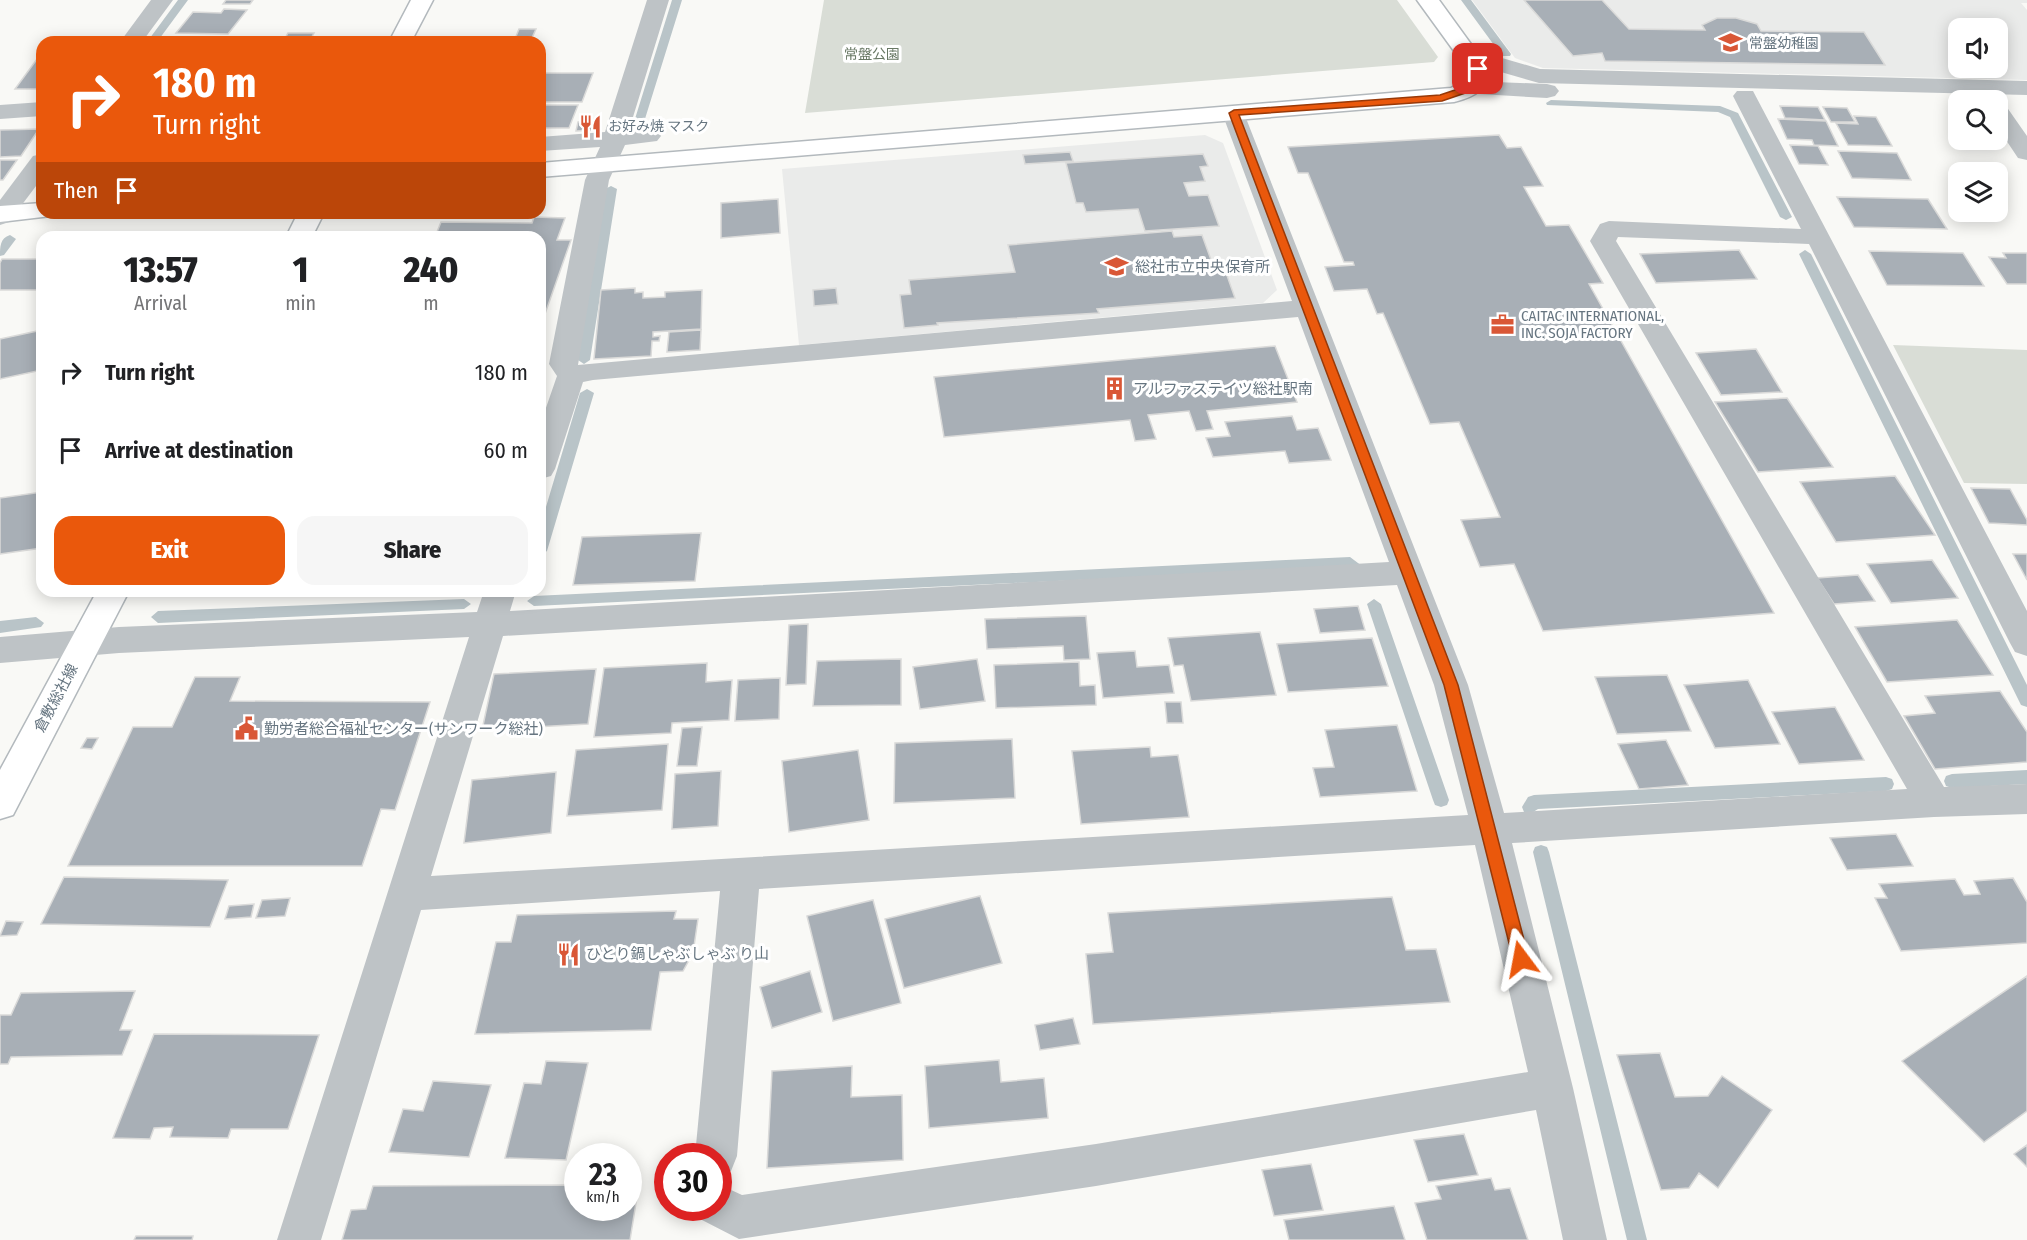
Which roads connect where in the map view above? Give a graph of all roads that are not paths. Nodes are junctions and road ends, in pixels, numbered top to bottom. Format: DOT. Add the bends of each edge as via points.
graph roads {
  1 [pos="162,0"];
  2 [pos="422,0"];
  3 [pos="658,0"];
  4 [pos="1428,0"];
  5 [pos="135,36"];
  6 [pos="403,36"];
  7 [pos="1502,65"];
  8 [pos="1471,88"];
  9 [pos="2027,88"];
  10 [pos="1745,96"];
  11 [pos="1948,99"];
  12 [pos="2008,101"];
  13 [pos="2027,101"];
  14 [pos="36,109"];
  15 [pos="0,112"];
  16 [pos="1234,113"];
  17 [pos="2008,125"];
  18 [pos="649,136"];
  19 [pos="615,138"];
  20 [pos="546,144"];
  21 [pos="2027,153"];
  22 [pos="605,164"];
  23 [pos="546,169"];
  24 [pos="32,187"];
  25 [pos="36,212"];
  26 [pos="1,215"];
  27 [pos="1816,237"];
  28 [pos="1308,308"];
  29 [pos="571,376"];
  30 [pos="546,451"];
  31 [pos="1409,573"];
  32 [pos="109,597"];
  33 [pos="494,607"];
  34 [pos="86,642"];
  35 [pos="2027,643"];
  36 [pos="0,650"];
  37 [pos="2027,799"];
  38 [pos="1934,802"];
  39 [pos="0,804"];
  40 [pos="1490,830"];
  41 [pos="741,874"];
  42 [pos="407,894"];
  43 [pos="1552,1088"];
  44 [pos="717,1143"];
  45 [pos="732,1214"];
  46 [pos="299,1240"];
  47 [pos="1585,1240"];
  1 -- 5 [label="street"];
  2 -- 6 [label="street"];
  3 -- 19 [label="street"];
  4 -- 8 [label="street" via="1478,69 1479,78"];
  7 -- 9 [label="street" via="1539,76"];
  8 -- 10 [label="street"];
  8 -- 16 [label="street" via="1442,98"];
  10 -- 11 [label="street"];
  10 -- 27 [label="street"];
  12 -- 13 [label="street"];
  14 -- 15 [label="street"];
  16 -- 22 [label="street"];
  16 -- 28 [label="street"];
  17 -- 21 [label="street"];
  18 -- 19 [label="street"];
  19 -- 20 [label="street"];
  19 -- 22 [label="street"];
  22 -- 23 [label="street"];
  22 -- 29 [label="street" via="597,180 563,364"];
  24 -- 26 [label="street"];
  25 -- 26 [label="street"];
  27 -- 35 [label="street"];
  27 -- 38 [label="street" via="1609,229 1603,241"];
  28 -- 29 [label="street"];
  28 -- 31 [label="street"];
  29 -- 30 [label="street"];
  31 -- 33 [label="street"];
  31 -- 40 [label="street" via="1451,685"];
  32 -- 34 [label="street, 倉敷総社線"];
  33 -- 34 [label="street"];
  33 -- 42 [label="street"];
  34 -- 36 [label="street"];
  34 -- 39 [label="street, 倉敷総社線"];
  37 -- 38 [label="street"];
  38 -- 40 [label="street"];
  40 -- 41 [label="street"];
  40 -- 43 [label="street"];
  41 -- 42 [label="street"];
  41 -- 44 [label="street"];
  42 -- 46 [label="street"];
  43 -- 45 [label="street" via="1096,1166 739,1218"];
  43 -- 47 [label="street"];
}
